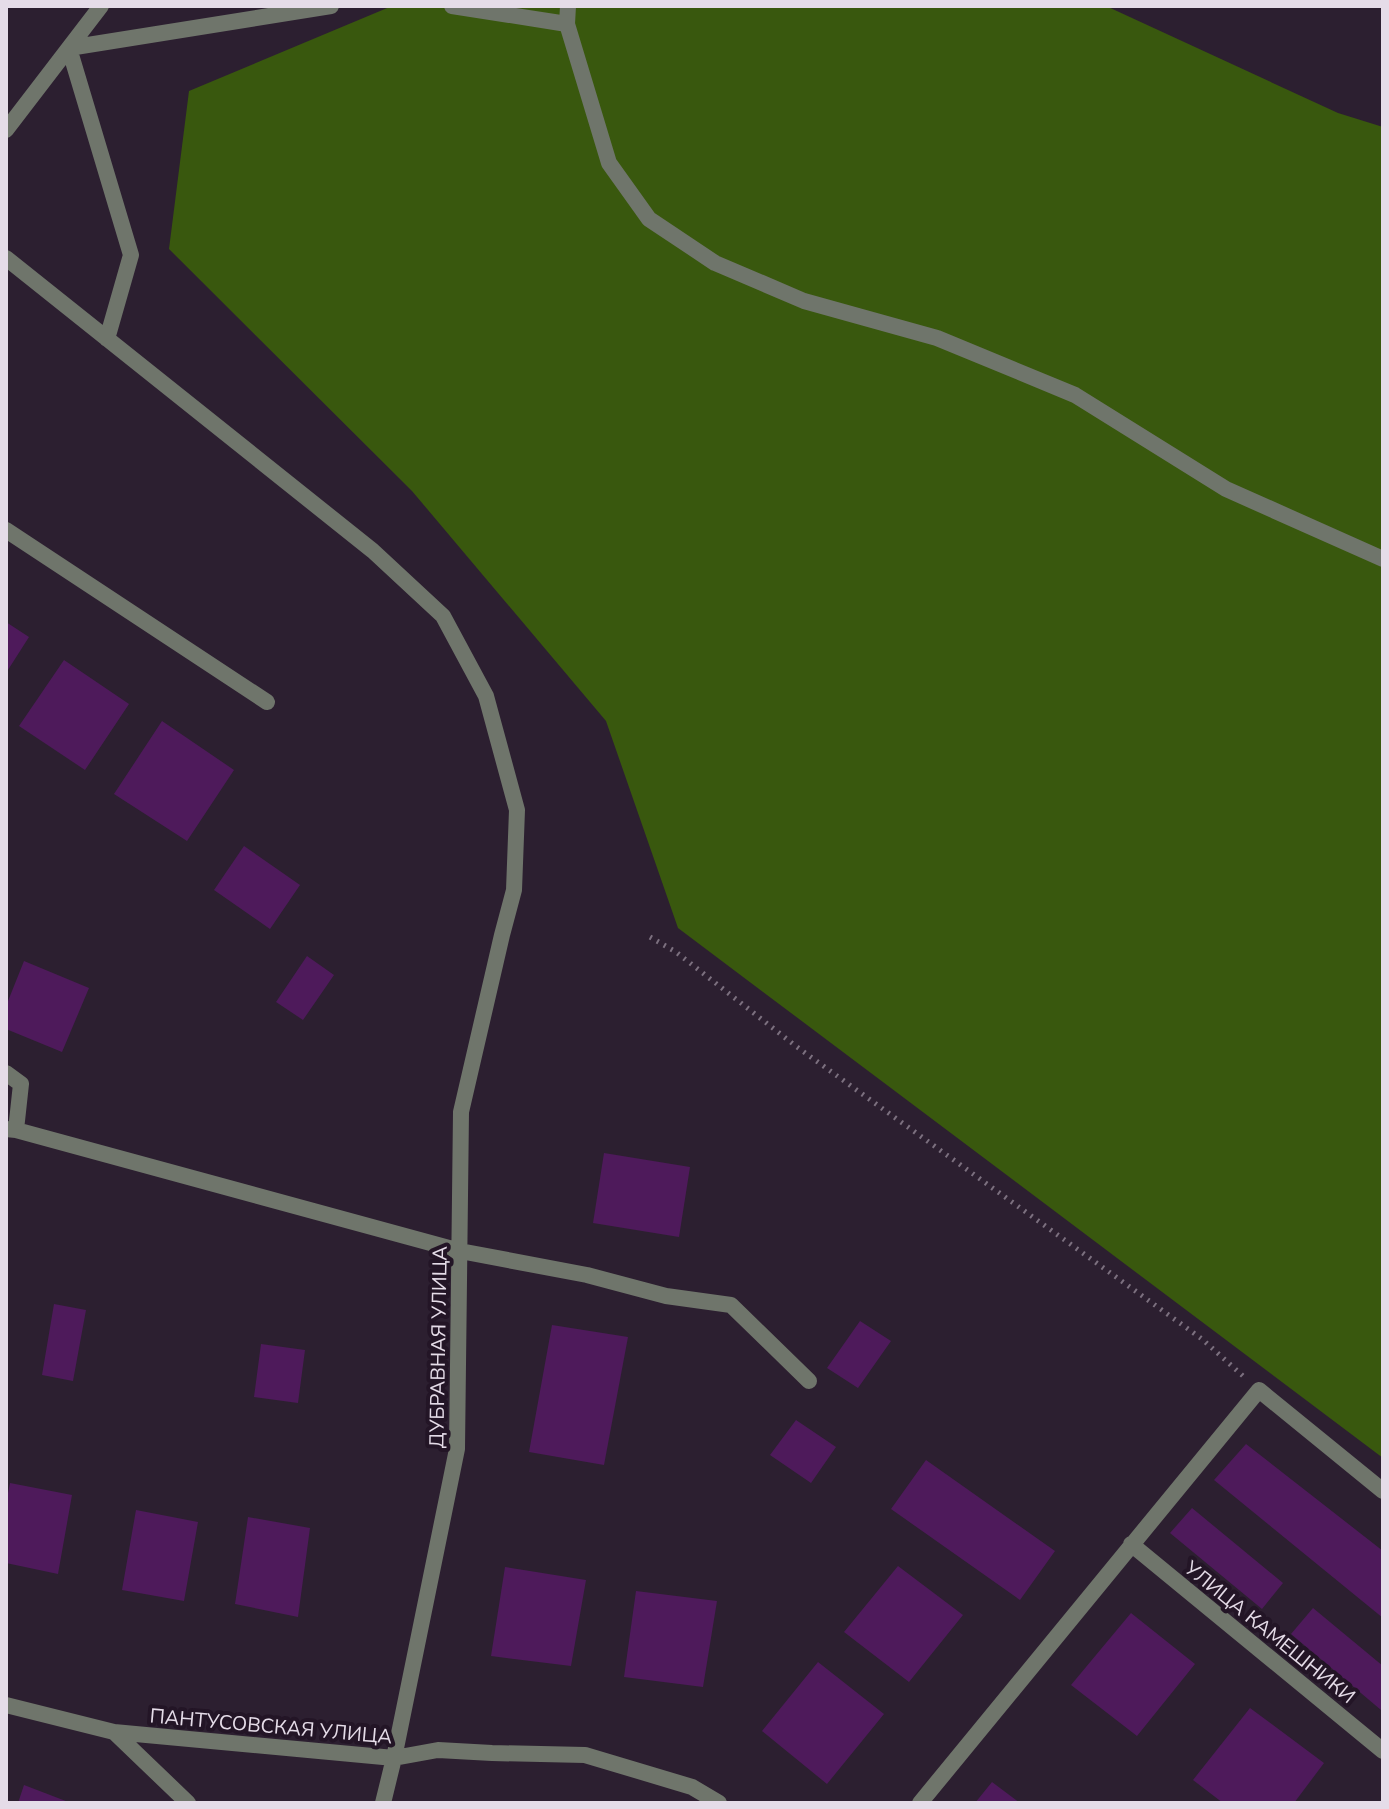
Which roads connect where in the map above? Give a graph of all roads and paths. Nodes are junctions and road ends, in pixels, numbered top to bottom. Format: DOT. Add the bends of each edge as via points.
graph roads {
  1 [pos="101,6"];
  2 [pos="331,6"];
  3 [pos="452,6"];
  4 [pos="568,6"];
  5 [pos="567,24"];
  6 [pos="69,48"];
  7 [pos="6,130"];
  8 [pos="6,258"];
  9 [pos="107,339"];
  10 [pos="6,530"];
  11 [pos="1383,559"];
  12 [pos="267,702"];
  13 [pos="650,937"];
  14 [pos="6,1073"];
  15 [pos="11,1130"];
  16 [pos="460,1251"];
  17 [pos="809,1381"];
  18 [pos="1259,1390"];
  19 [pos="1383,1491"];
  20 [pos="1131,1544"];
  21 [pos="6,1705"];
  22 [pos="114,1732"];
  23 [pos="1383,1751"];
  24 [pos="394,1758"];
  25 [pos="188,1803"];
  26 [pos="383,1803"];
  27 [pos="719,1803"];
  28 [pos="920,1803"];
  1 -- 6 [label="street"];
  2 -- 6 [label="street"];
  3 -- 5 [label="street"];
  4 -- 5 [label="street"];
  5 -- 11 [label="street" via="609,163 649,219 715,263 804,301 937,338 1075,395 1226,489"];
  6 -- 7 [label="street"];
  6 -- 9 [label="street" via="131,255"];
  8 -- 9 [label="street, ДУБРАВНАЯ УЛИЦА"];
  9 -- 16 [label="street, ДУБРАВНАЯ УЛИЦА" via="373,551 443,616 486,696 517,810 514,890 461,1112"];
  10 -- 12 [label="street"];
  13 -- 18 [label="path" via="1202,1339"];
  14 -- 15 [label="street" via="21,1084"];
  15 -- 16 [label="street"];
  16 -- 17 [label="street" via="731,1305"];
  16 -- 24 [label="street, ДУБРАВНАЯ УЛИЦА" via="457,1449"];
  18 -- 19 [label="street"];
  18 -- 20 [label="street"];
  20 -- 23 [label="street, УЛИЦА КАМЕШНИКИ"];
  20 -- 28 [label="street"];
  21 -- 22 [label="street, ПАНТУСОВСКАЯ УЛИЦА"];
  22 -- 24 [label="street, ПАНТУСОВСКАЯ УЛИЦА"];
  22 -- 25 [label="street"];
  24 -- 26 [label="street, ДУБРАВНАЯ УЛИЦА"];
  24 -- 27 [label="street, ПАНТУСОВСКАЯ УЛИЦА" via="438,1750 585,1755 692,1787"];
}
